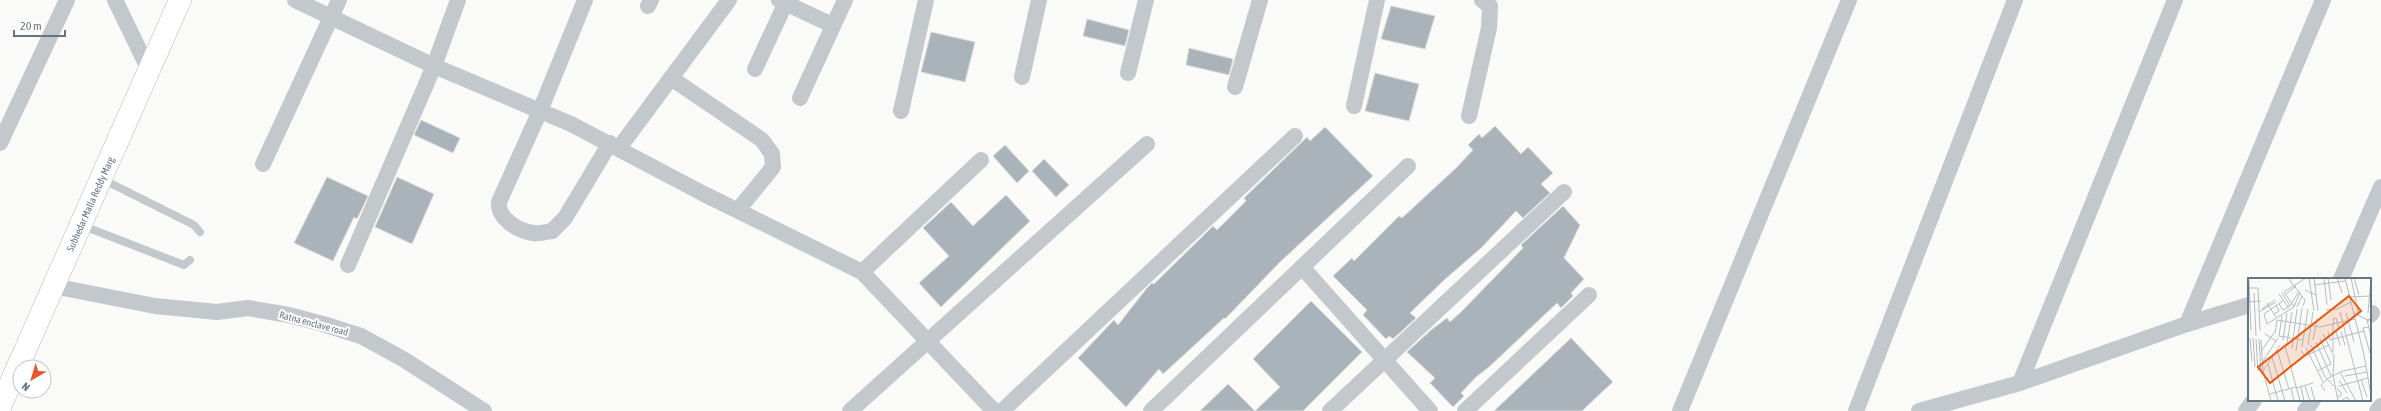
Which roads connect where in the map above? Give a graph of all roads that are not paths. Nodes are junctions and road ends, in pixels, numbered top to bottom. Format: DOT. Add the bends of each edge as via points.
graph roads {
  1 [pos="67,0"];
  2 [pos="115,0"];
  3 [pos="180,0"];
  4 [pos="295,0"];
  5 [pos="339,0"];
  6 [pos="458,0"];
  7 [pos="585,0"];
  8 [pos="729,0"];
  9 [pos="844,0"];
  10 [pos="926,0"];
  11 [pos="1039,0"];
  12 [pos="1146,0"];
  13 [pos="1260,0"];
  14 [pos="1377,0"];
  15 [pos="1482,0"];
  16 [pos="1849,0"];
  17 [pos="2015,0"];
  18 [pos="2175,0"];
  19 [pos="2323,0"];
  20 [pos="784,1"];
  21 [pos="332,17"];
  22 [pos="832,24"];
  23 [pos="434,66"];
  24 [pos="755,69"];
  25 [pos="149,70"];
  26 [pos="1128,73"];
  27 [pos="1022,77"];
  28 [pos="671,78"];
  29 [pos="1234,87"];
  30 [pos="800,98"];
  31 [pos="1354,106"];
  32 [pos="540,110"];
  33 [pos="901,112"];
  34 [pos="1469,116"];
  35 [pos="1295,136"];
  36 [pos="0,143"];
  37 [pos="1147,144"];
  38 [pos="614,146"];
  39 [pos="981,160"];
  40 [pos="263,164"];
  41 [pos="1408,166"];
  42 [pos="101,178"];
  43 [pos="2381,188"];
  44 [pos="1564,192"];
  45 [pos="738,210"];
  46 [pos="81,225"];
  47 [pos="200,232"];
  48 [pos="190,260"];
  49 [pos="348,265"];
  50 [pos="1302,267"];
  51 [pos="862,272"];
  52 [pos="2340,278"];
  53 [pos="53,286"];
  54 [pos="1589,295"];
  55 [pos="2248,305"];
  56 [pos="2187,324"];
  57 [pos="928,340"];
  58 [pos="1383,361"];
  59 [pos="2020,383"];
  60 [pos="3,393"];
  61 [pos="2253,401"];
  62 [pos="2312,401"];
  63 [pos="2381,406"];
  64 [pos="484,411"];
  65 [pos="850,411"];
  66 [pos="994,411"];
  67 [pos="1002,411"];
  68 [pos="1151,411"];
  69 [pos="1330,411"];
  70 [pos="1430,411"];
  71 [pos="1465,411"];
  72 [pos="1680,411"];
  73 [pos="1856,411"];
  74 [pos="1919,411"];
  75 [pos="2246,411"];
  76 [pos="2305,411"];
  77 [pos="2377,411"];
  1 -- 36 [label="street"];
  2 -- 25 [label="street"];
  3 -- 25 [label="main road, Subhedar Malla Reddy Marg"];
  4 -- 21 [label="street"];
  5 -- 21 [label="street"];
  6 -- 23 [label="street"];
  7 -- 32 [label="street"];
  8 -- 28 [label="street"];
  9 -- 22 [label="street"];
  10 -- 33 [label="street"];
  11 -- 27 [label="street"];
  12 -- 26 [label="street"];
  13 -- 29 [label="street"];
  14 -- 31 [label="street"];
  15 -- 34 [label="street" via="1490,6 1489,28"];
  16 -- 72 [label="street"];
  17 -- 73 [label="street"];
  18 -- 59 [label="street"];
  19 -- 56 [label="street"];
  20 -- 22 [label="street"];
  20 -- 24 [label="street"];
  21 -- 23 [label="street"];
  21 -- 40 [label="street"];
  22 -- 30 [label="street"];
  23 -- 32 [label="street"];
  23 -- 49 [label="street"];
  25 -- 42 [label="main road, Subhedar Malla Reddy Marg"];
  28 -- 38 [label="street"];
  28 -- 45 [label="street" via="762,140 772,154 773,167"];
  32 -- 38 [label="street"];
  32 -- 38 [label="street" via="499,202 501,216 518,227 533,233 557,228"];
  35 -- 67 [label="street"];
  37 -- 57 [label="street"];
  38 -- 45 [label="street"];
  39 -- 51 [label="street"];
  41 -- 50 [label="street"];
  42 -- 46 [label="main road, Subhedar Malla Reddy Marg"];
  42 -- 47 [label="lane" via="194,225"];
  43 -- 52 [label="street"];
  44 -- 58 [label="street"];
  45 -- 51 [label="street"];
  46 -- 48 [label="lane" via="184,265"];
  46 -- 53 [label="main road, Subhedar Malla Reddy Marg"];
  50 -- 58 [label="street"];
  50 -- 68 [label="street"];
  51 -- 57 [label="street"];
  53 -- 60 [label="main road, Subhedar Malla Reddy Marg"];
  53 -- 64 [label="street, Ratna enclave road" via="154,306 217,312 248,308 323,324 361,336 403,359"];
  54 -- 71 [label="street"];
  55 -- 56 [label="street"];
  56 -- 59 [label="street"];
  57 -- 65 [label="street"];
  57 -- 66 [label="street"];
  58 -- 69 [label="street"];
  58 -- 70 [label="street"];
  59 -- 74 [label="street"];
  61 -- 75 [label="street"];
  62 -- 76 [label="street"];
  63 -- 77 [label="street"];
}
